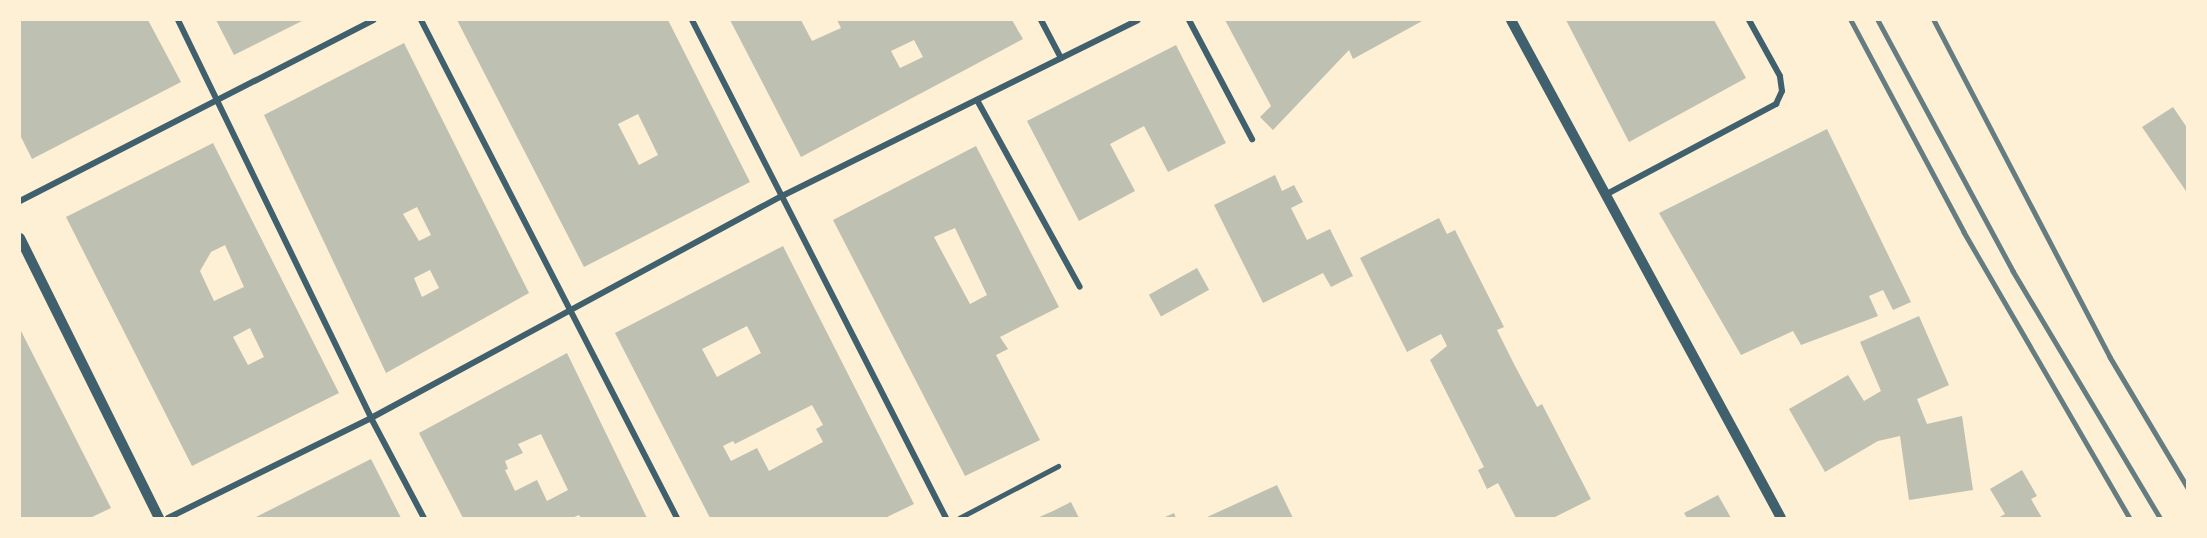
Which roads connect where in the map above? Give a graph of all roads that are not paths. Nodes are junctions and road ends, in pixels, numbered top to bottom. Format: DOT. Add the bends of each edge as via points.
graph roads {
  1 [pos="178,20"];
  2 [pos="373,20"];
  3 [pos="421,20"];
  4 [pos="692,20"];
  5 [pos="1041,20"];
  6 [pos="1138,20"];
  7 [pos="1189,20"];
  8 [pos="1511,20"];
  9 [pos="1749,20"];
  10 [pos="1062,58"];
  11 [pos="977,100"];
  12 [pos="219,102"];
  13 [pos="1252,139"];
  14 [pos="1605,195"];
  15 [pos="780,197"];
  16 [pos="20,201"];
  17 [pos="20,238"];
  18 [pos="1080,287"];
  19 [pos="572,311"];
  20 [pos="371,418"];
  21 [pos="1058,466"];
  22 [pos="159,519"];
  23 [pos="168,519"];
  24 [pos="424,519"];
  25 [pos="677,519"];
  26 [pos="946,519"];
  27 [pos="959,519"];
  28 [pos="1781,519"];
  1 -- 12 [label="street"];
  2 -- 12 [label="street"];
  3 -- 19 [label="street"];
  4 -- 15 [label="street"];
  5 -- 10 [label="street"];
  6 -- 10 [label="street"];
  7 -- 13 [label="street"];
  8 -- 14 [label="street"];
  9 -- 14 [label="street" via="1780,76 1782,92 1776,105"];
  10 -- 11 [label="street"];
  11 -- 15 [label="street"];
  11 -- 18 [label="street"];
  12 -- 16 [label="street"];
  12 -- 20 [label="street"];
  14 -- 28 [label="street"];
  15 -- 19 [label="street"];
  15 -- 26 [label="street"];
  17 -- 22 [label="street"];
  19 -- 20 [label="street"];
  19 -- 25 [label="street"];
  20 -- 23 [label="street"];
  20 -- 24 [label="street"];
  21 -- 27 [label="street"];
}
